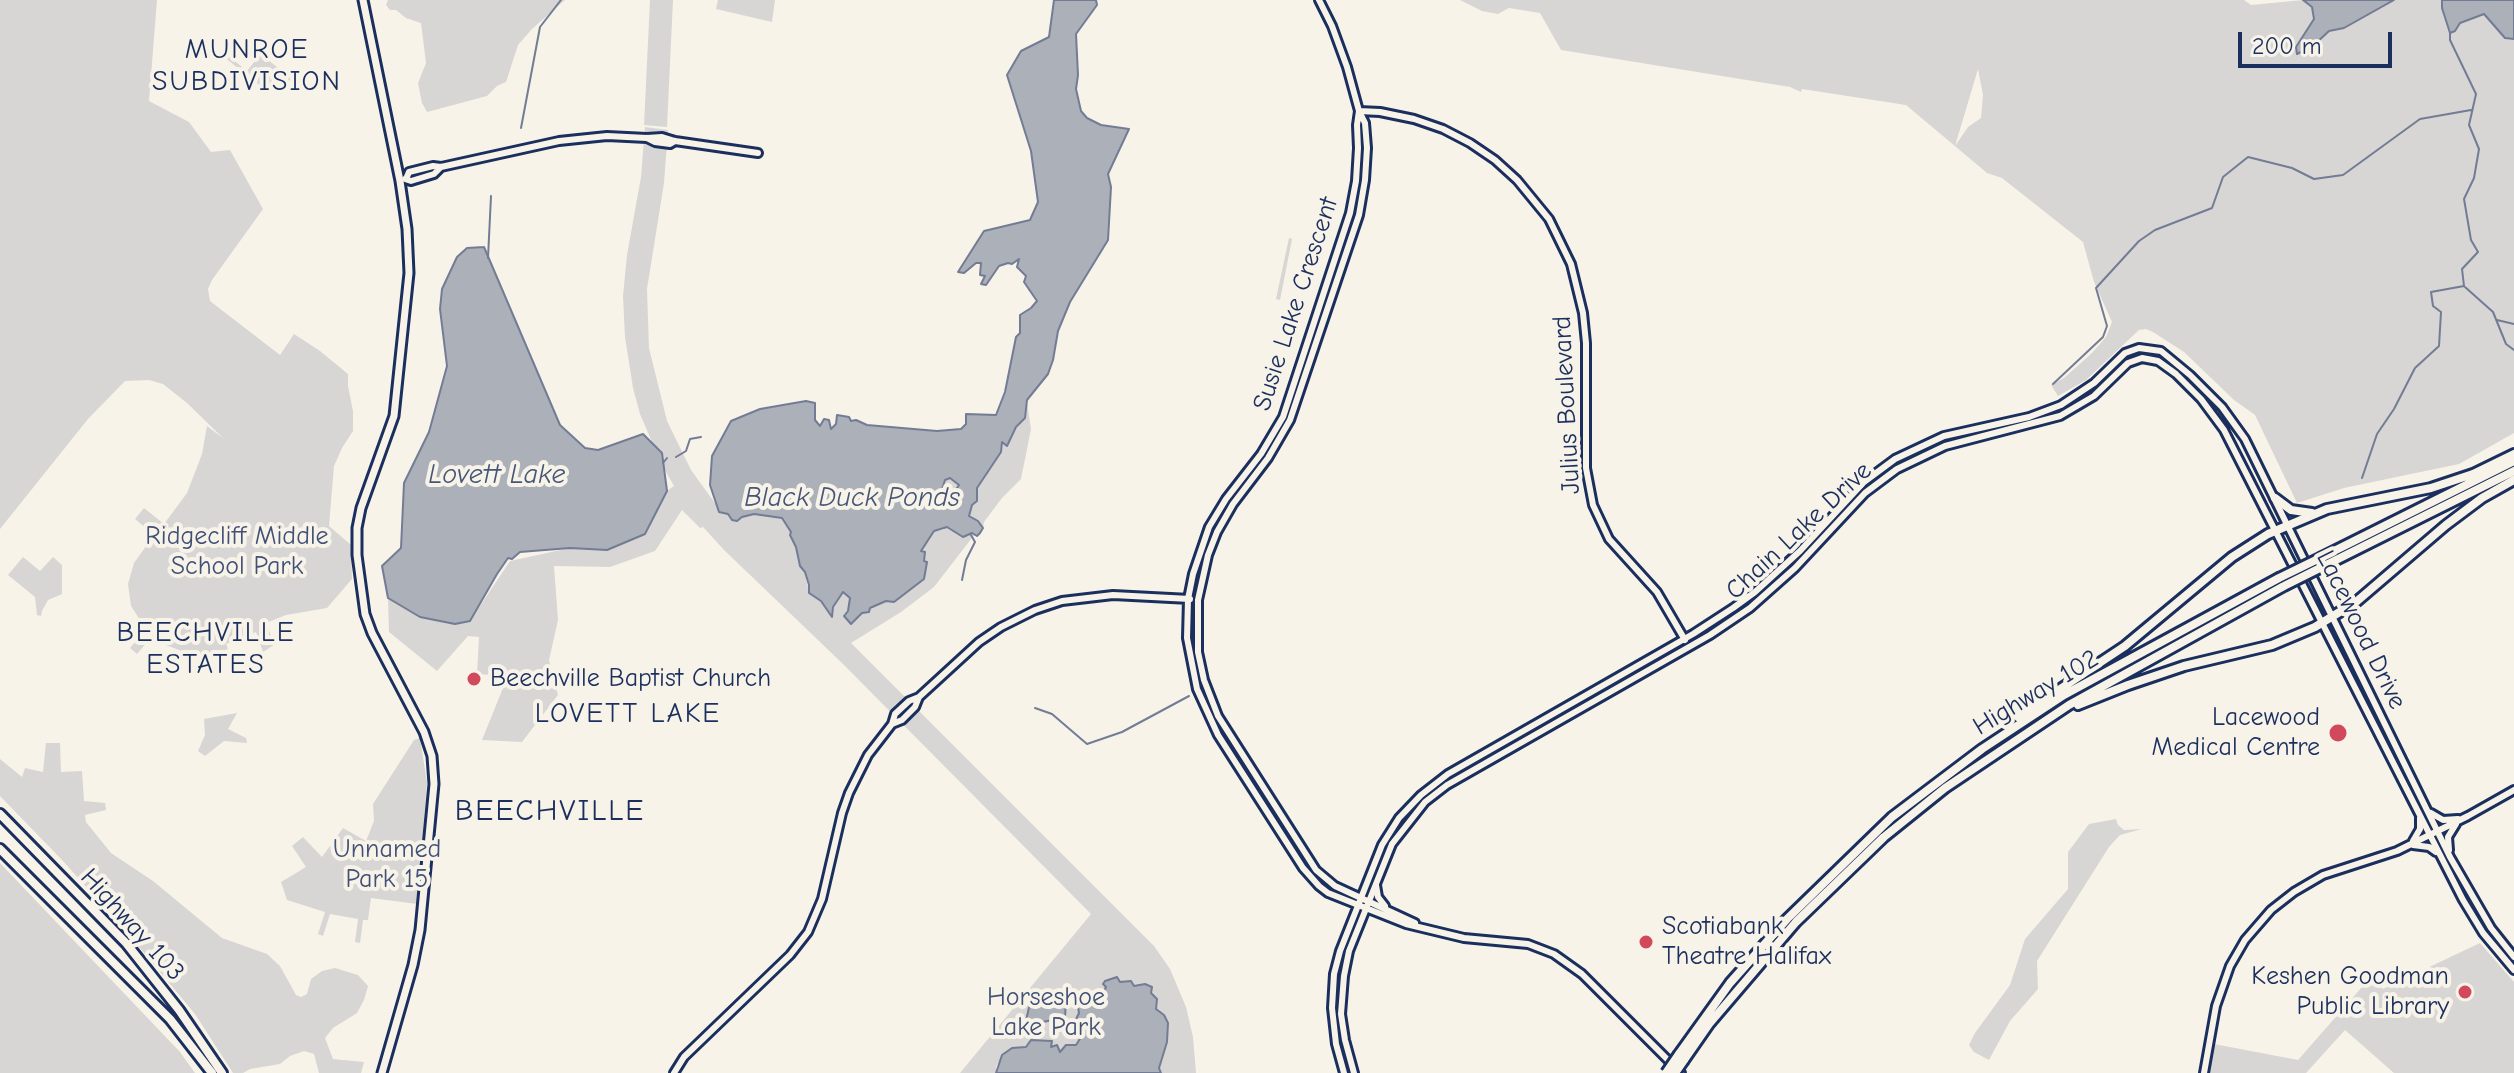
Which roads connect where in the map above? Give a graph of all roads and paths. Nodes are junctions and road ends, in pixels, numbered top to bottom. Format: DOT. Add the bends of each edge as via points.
graph roads {
  1 [pos="363,0"];
  2 [pos="1319,0"];
  3 [pos="1359,111"];
  4 [pos="758,153"];
  5 [pos="403,180"];
  6 [pos="2145,347"];
  7 [pos="2153,359"];
  8 [pos="2514,454"];
  9 [pos="2514,461"];
  10 [pos="2514,471"];
  11 [pos="2514,480"];
  12 [pos="2275,498"];
  13 [pos="2317,513"];
  14 [pos="2288,525"];
  15 [pos="2275,531"];
  16 [pos="2324,561"];
  17 [pos="2282,582"];
  18 [pos="1188,599"];
  19 [pos="1198,600"];
  20 [pos="2332,617"];
  21 [pos="2322,623"];
  22 [pos="1684,639"];
  23 [pos="1688,647"];
  24 [pos="1561,709"];
  25 [pos="1565,717"];
  26 [pos="1945,788"];
  27 [pos="2514,790"];
  28 [pos="2427,809"];
  29 [pos="2418,811"];
  30 [pos="0,814"];
  31 [pos="1892,817"];
  32 [pos="2462,819"];
  33 [pos="2434,833"];
  34 [pos="2409,845"];
  35 [pos="0,849"];
  36 [pos="2441,857"];
  37 [pos="2450,857"];
  38 [pos="1376,883"];
  39 [pos="1360,897"];
  40 [pos="1357,905"];
  41 [pos="1367,905"];
  42 [pos="1391,911"];
  43 [pos="1421,926"];
  44 [pos="2514,957"];
  45 [pos="2514,970"];
  46 [pos="1682,1057"];
  47 [pos="212,1073"];
  48 [pos="222,1073"];
  49 [pos="382,1073"];
  50 [pos="674,1073"];
  51 [pos="1344,1073"];
  52 [pos="1354,1073"];
  53 [pos="1666,1073"];
  54 [pos="1678,1073"];
  55 [pos="2204,1073"];
  1 -- 5 [label="main road"];
  2 -- 3 [label="street, Susie Lake Crescent"];
  3 -- 18 [label="street, Susie Lake Crescent" via="1350,213 1310,341 1283,417 1209,527"];
  3 -- 19 [label="street, Susie Lake Crescent" via="1367,148 1359,215 1290,420 1217,532"];
  3 -- 22 [label="street, Julius Boulevard" via="1405,117 1461,138 1510,173 1549,219 1571,264 1583,313 1586,468 1593,505 1609,539 1653,587"];
  4 -- 5 [label="street" via="655,136 607,136 441,167 434,174"];
  5 -- 49 [label="main road" via="409,276 397,395 390,431 361,508 356,548 365,614 424,732 433,763 434,795 420,930"];
  6 -- 12 [label="street, Lacewood Drive" via="2170,358 2222,407"];
  6 -- 22 [label="street, Chain Lake Drive" via="2125,353 2061,405 1933,440 1883,466 1755,592"];
  7 -- 15 [label="street, Lacewood Drive" via="2188,385 2215,416"];
  7 -- 23 [label="street, Chain Lake Drive" via="2133,360 2094,396 2060,416 1945,446 1897,469 1855,503 1777,585"];
  8 -- 13 [label="highway" via="2431,488"];
  9 -- 16 [label="highway, Highway 102"];
  10 -- 16 [label="highway, Highway 102"];
  11 -- 20 [label="highway" via="2458,516"];
  12 -- 13 [label="highway" via="2291,510"];
  12 -- 14 [label="street, Lacewood Drive"];
  13 -- 14 [label="highway"];
  14 -- 15 [label="highway"];
  14 -- 20 [label="street, Lacewood Drive"];
  15 -- 21 [label="street, Lacewood Drive"];
  15 -- 31 [label="highway" via="2232,557 2125,646 1989,737"];
  16 -- 17 [label="highway, Highway 102, bridge"];
  17 -- 26 [label="highway, Highway 102" via="2069,705"];
  17 -- 31 [label="highway, Highway 102" via="2064,695"];
  18 -- 19 [label="street"];
  18 -- 40 [label="street, Susie Lake Crescent" via="1192,667 1210,720 1310,878 1328,893"];
  18 -- 50 [label="street" via="1113,595 1035,610 979,642 919,697 868,755 849,793 819,910 808,932"];
  19 -- 39 [label="street, Susie Lake Crescent" via="1201,665 1218,716 1316,870"];
  20 -- 21 [label="highway"];
  20 -- 28 [label="street, Lacewood Drive"];
  21 -- 26 [label="highway" via="2272,645 2184,666 2078,705"];
  21 -- 29 [label="street, Lacewood Drive"];
  22 -- 23 [label="street, Julius Boulevard"];
  22 -- 24 [label="street, Chain Lake Drive"];
  23 -- 25 [label="street, Chain Lake Drive"];
  24 -- 25 [label="street"];
  24 -- 39 [label="street, Chain Lake Drive" via="1421,795 1391,829"];
  25 -- 38 [label="street, Chain Lake Drive" via="1425,802 1398,835"];
  26 -- 46 [label="highway, Highway 102" via="1884,837 1796,922"];
  27 -- 32 [label="street"];
  28 -- 32 [label="street" via="2440,819"];
  28 -- 33 [label="street, Lacewood Drive"];
  29 -- 33 [label="street, Lacewood Drive"];
  29 -- 34 [label="street" via="2420,829"];
  30 -- 48 [label="highway, Highway 103" via="133,951"];
  31 -- 46 [label="highway, Highway 102" via="1730,983"];
  32 -- 33 [label="street"];
  32 -- 37 [label="street" via="2448,837"];
  33 -- 34 [label="street"];
  33 -- 36 [label="street, Lacewood Drive"];
  33 -- 37 [label="street, Lacewood Drive"];
  34 -- 36 [label="street" via="2429,847"];
  34 -- 55 [label="street" via="2315,879 2258,924 2223,982"];
  35 -- 47 [label="highway, Highway 103" via="170,1019"];
  36 -- 45 [label="street, Lacewood Drive" via="2483,933"];
  37 -- 44 [label="street, Lacewood Drive"];
  38 -- 41 [label="street, Chain Lake Drive"];
  38 -- 42 [label="street" via="1378,897"];
  39 -- 40 [label="street, Chain Lake Drive"];
  39 -- 41 [label="street, Susie Lake Crescent"];
  40 -- 41 [label="street, Susie Lake Crescent"];
  40 -- 51 [label="street, Chain Lake Drive" via="1333,984 1333,1029"];
  41 -- 42 [label="street"];
  41 -- 43 [label="street"];
  41 -- 52 [label="street, Chain Lake Drive" via="1349,951 1342,1001"];
  42 -- 43 [label="street"];
  43 -- 54 [label="street" via="1464,938 1528,944 1554,954 1582,974"];
  46 -- 53 [label="highway, Highway 102, bridge"];
  46 -- 54 [label="highway, Highway 102, bridge"];
}
